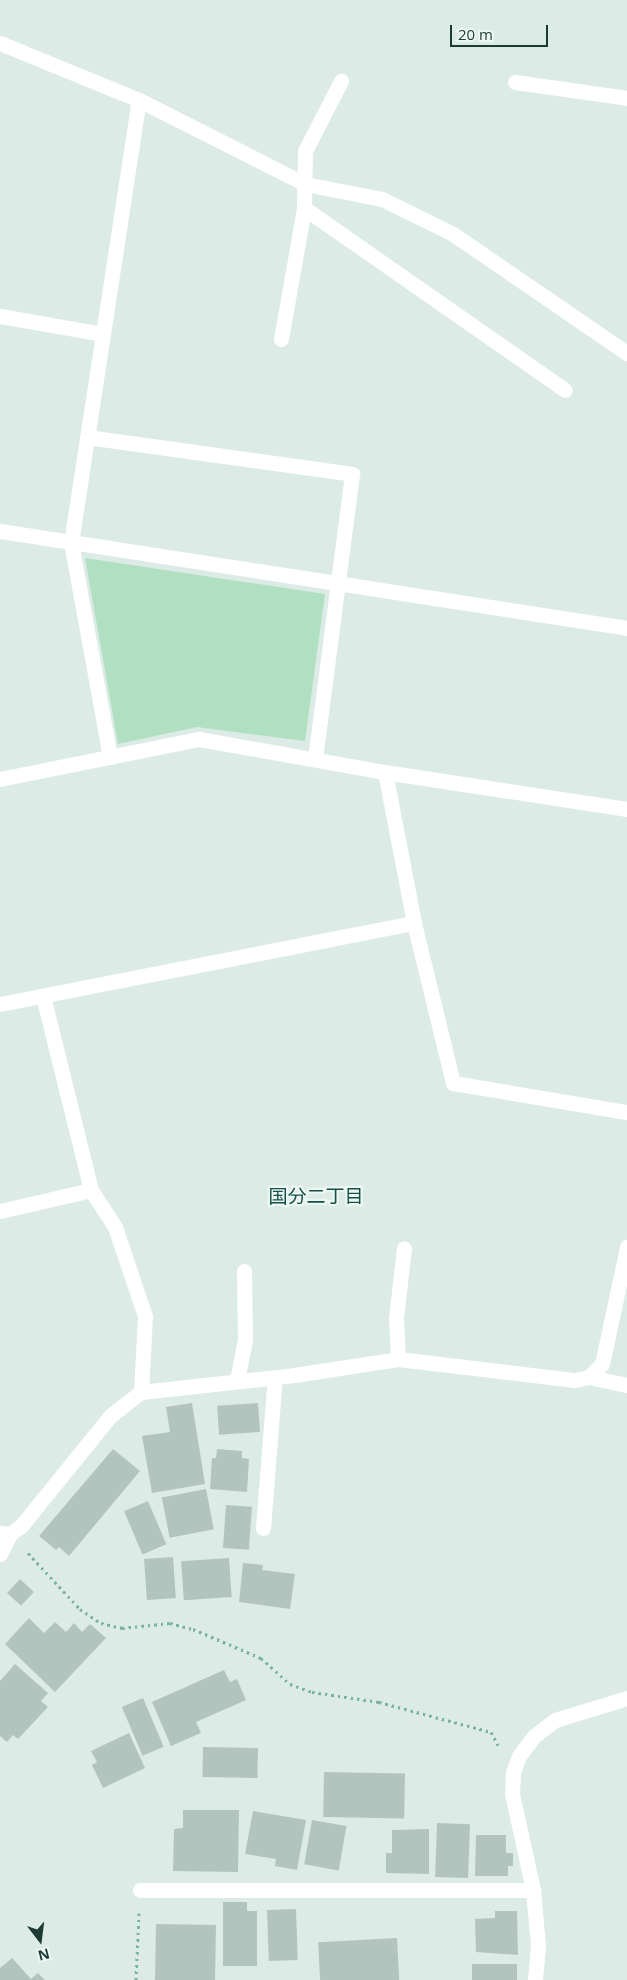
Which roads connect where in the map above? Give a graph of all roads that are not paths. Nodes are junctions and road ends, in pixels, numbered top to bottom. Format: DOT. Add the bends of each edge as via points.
graph roads {
  1 [pos="0,43"];
  2 [pos="341,81"];
  3 [pos="515,82"];
  4 [pos="627,98"];
  5 [pos="139,100"];
  6 [pos="305,184"];
  7 [pos="304,208"];
  8 [pos="0,316"];
  9 [pos="103,334"];
  10 [pos="281,339"];
  11 [pos="625,347"];
  12 [pos="565,390"];
  13 [pos="87,436"];
  14 [pos="0,531"];
  15 [pos="71,543"];
  16 [pos="338,584"];
  17 [pos="627,628"];
  18 [pos="110,757"];
  19 [pos="315,758"];
  20 [pos="385,772"];
  21 [pos="0,779"];
  22 [pos="627,809"];
  23 [pos="414,923"];
  24 [pos="43,996"];
  25 [pos="0,1004"];
  26 [pos="627,1112"];
  27 [pos="91,1190"];
  28 [pos="0,1211"];
  29 [pos="627,1246"];
  30 [pos="404,1248"];
  31 [pos="244,1272"];
  32 [pos="398,1359"];
  33 [pos="275,1377"];
  34 [pos="589,1377"];
  35 [pos="237,1380"];
  36 [pos="627,1385"];
  37 [pos="141,1392"];
  38 [pos="262,1528"];
  39 [pos="5,1533"];
  40 [pos="0,1554"];
  41 [pos="627,1698"];
  42 [pos="140,1890"];
  43 [pos="533,1890"];
  44 [pos="535,1980"];
  1 -- 5 [label="street"];
  2 -- 6 [label="street" via="305,151"];
  3 -- 4 [label="street"];
  5 -- 6 [label="street"];
  5 -- 9 [label="street"];
  6 -- 7 [label="street"];
  6 -- 11 [label="street" via="382,199 453,234"];
  7 -- 10 [label="street"];
  7 -- 12 [label="street"];
  8 -- 9 [label="street"];
  9 -- 13 [label="street"];
  13 -- 15 [label="street"];
  13 -- 16 [label="street" via="352,474"];
  14 -- 15 [label="street"];
  15 -- 16 [label="street"];
  15 -- 18 [label="street"];
  16 -- 17 [label="street"];
  16 -- 19 [label="street"];
  18 -- 19 [label="street" via="199,739"];
  18 -- 21 [label="street"];
  19 -- 20 [label="street"];
  20 -- 22 [label="street"];
  20 -- 23 [label="street"];
  23 -- 24 [label="street"];
  23 -- 26 [label="street" via="453,1082"];
  24 -- 25 [label="street"];
  24 -- 27 [label="street"];
  27 -- 28 [label="street"];
  27 -- 37 [label="street" via="115,1227 145,1316"];
  29 -- 34 [label="street" via="602,1364"];
  30 -- 32 [label="street" via="396,1318"];
  31 -- 35 [label="street" via="245,1340"];
  32 -- 33 [label="street"];
  32 -- 34 [label="street" via="575,1380"];
  33 -- 35 [label="street"];
  33 -- 38 [label="street"];
  34 -- 36 [label="street"];
  35 -- 37 [label="street"];
  37 -- 39 [label="street" via="110,1416 21,1526"];
  39 -- 40 [label="street"];
  41 -- 43 [label="street" via="555,1720 534,1736 518,1756 512,1794"];
  42 -- 43 [label="street"];
  43 -- 44 [label="street" via="538,1945"];
}
